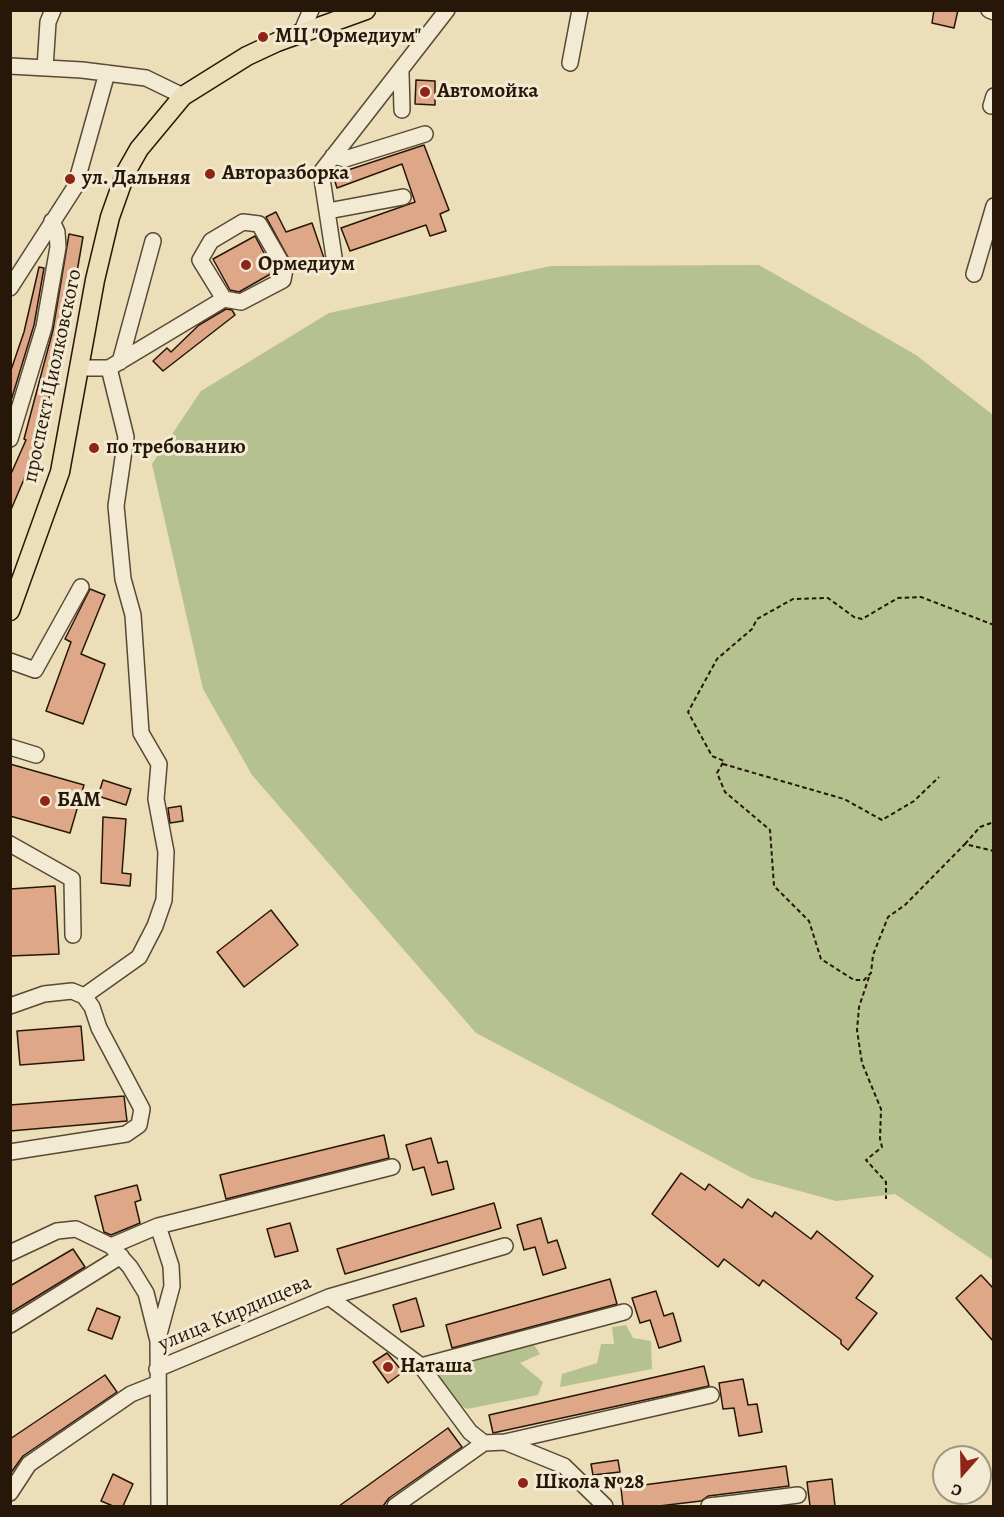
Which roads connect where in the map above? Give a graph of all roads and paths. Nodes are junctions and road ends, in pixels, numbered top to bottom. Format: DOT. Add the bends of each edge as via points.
graph roads {
  1 [pos="53,10"];
  2 [pos="311,10"];
  3 [pos="366,10"];
  4 [pos="447,10"];
  5 [pos="580,10"];
  6 [pos="989,10"];
  7 [pos="993,12"];
  8 [pos="301,33"];
  9 [pos="570,63"];
  10 [pos="10,66"];
  11 [pos="45,68"];
  12 [pos="107,73"];
  13 [pos="401,73"];
  14 [pos="183,96"];
  15 [pos="402,110"];
  16 [pos="425,134"];
  17 [pos="333,156"];
  18 [pos="403,196"];
  19 [pos="993,206"];
  20 [pos="328,211"];
  21 [pos="52,221"];
  22 [pos="153,242"];
  23 [pos="334,257"];
  24 [pos="974,274"];
  25 [pos="10,288"];
  26 [pos="224,299"];
  27 [pos="114,365"];
  28 [pos="81,368"];
  29 [pos="10,439"];
  30 [pos="81,587"];
  31 [pos="10,611"];
  32 [pos="993,625"];
  33 [pos="10,661"];
  34 [pos="10,747"];
  35 [pos="36,755"];
  36 [pos="723,764"];
  37 [pos="939,777"];
  38 [pos="993,822"];
  39 [pos="10,844"];
  40 [pos="965,844"];
  41 [pos="993,851"];
  42 [pos="73,935"];
  43 [pos="868,977"];
  44 [pos="84,996"];
  45 [pos="10,1006"];
  46 [pos="10,1152"];
  47 [pos="393,1167"];
  48 [pos="886,1199"];
  49 [pos="158,1226"];
  50 [pos="504,1246"];
  51 [pos="116,1251"];
  52 [pos="10,1253"];
  53 [pos="329,1297"];
  54 [pos="624,1312"];
  55 [pos="10,1325"];
  56 [pos="158,1341"];
  57 [pos="421,1366"];
  58 [pos="156,1376"];
  59 [pos="711,1395"];
  60 [pos="505,1442"];
  61 [pos="484,1443"];
  62 [pos="10,1493"];
  63 [pos="798,1495"];
  64 [pos="738,1505"];
  65 [pos="159,1506"];
  66 [pos="395,1506"];
  67 [pos="605,1506"];
  68 [pos="709,1506"];
  1 -- 11 [label="street" via="48,22"];
  2 -- 8 [label="street"];
  3 -- 8 [label="main road"];
  4 -- 13 [label="street"];
  5 -- 9 [label="street"];
  6 -- 7 [label="street"];
  8 -- 14 [label="main road" via="247,57"];
  10 -- 11 [label="street"];
  11 -- 12 [label="street"];
  12 -- 14 [label="street" via="146,78"];
  12 -- 21 [label="street" via="75,187"];
  13 -- 15 [label="street"];
  13 -- 17 [label="street"];
  14 -- 28 [label="main road, проспект Циолковского" via="139,149 126,172 95,280"];
  16 -- 17 [label="street" via="345,159"];
  17 -- 20 [label="street" via="321,172"];
  18 -- 20 [label="street"];
  19 -- 24 [label="street"];
  20 -- 23 [label="street"];
  21 -- 25 [label="street"];
  21 -- 29 [label="street" via="58,247 44,327"];
  22 -- 27 [label="street"];
  26 -- 26 [label="street" via="241,302 283,280 285,269 259,224 243,222 211,241 200,260"];
  26 -- 27 [label="street"];
  27 -- 28 [label="street"];
  27 -- 44 [label="street" via="126,437 116,506 123,579 133,615 141,732 159,764 156,799 166,852 164,900 139,957"];
  28 -- 31 [label="main road, проспект Циолковского" via="60,472"];
  30 -- 33 [label="street" via="35,670"];
  32 -- 36 [label="path" via="921,597 898,598 862,619 828,598 793,599 773,608 717,659 687,712 712,756"];
  34 -- 35 [label="street"];
  36 -- 37 [label="path" via="844,799 882,820 914,801"];
  36 -- 43 [label="path" via="717,773 725,792 770,830 774,886 809,921 822,959 854,980"];
  38 -- 40 [label="path" via="980,827"];
  39 -- 42 [label="street" via="72,879"];
  40 -- 41 [label="path"];
  40 -- 43 [label="path" via="888,917"];
  43 -- 48 [label="path" via="858,1007 857,1030 862,1063 879,1103 882,1148 866,1160 886,1182"];
  44 -- 45 [label="street" via="72,991 44,994"];
  44 -- 46 [label="street" via="142,1109 139,1125 126,1134"];
  47 -- 49 [label="street"];
  49 -- 51 [label="street"];
  49 -- 56 [label="street" via="171,1266 172,1286"];
  50 -- 53 [label="street"];
  51 -- 52 [label="street" via="76,1229 57,1231"];
  51 -- 55 [label="street"];
  51 -- 56 [label="street" via="146,1293"];
  53 -- 57 [label="street, улица Кирдищева"];
  53 -- 58 [label="street, улица Кирдищева"];
  54 -- 57 [label="street"];
  56 -- 58 [label="street"];
  57 -- 61 [label="street, улица Кирдищева" via="470,1432"];
  58 -- 62 [label="street, улица Кирдищева" via="29,1464"];
  58 -- 65 [label="street"];
  59 -- 60 [label="street"];
  60 -- 61 [label="street"];
  60 -- 67 [label="street" via="564,1466"];
  61 -- 66 [label="street"];
  63 -- 64 [label="street"];
  64 -- 68 [label="street"];
}
